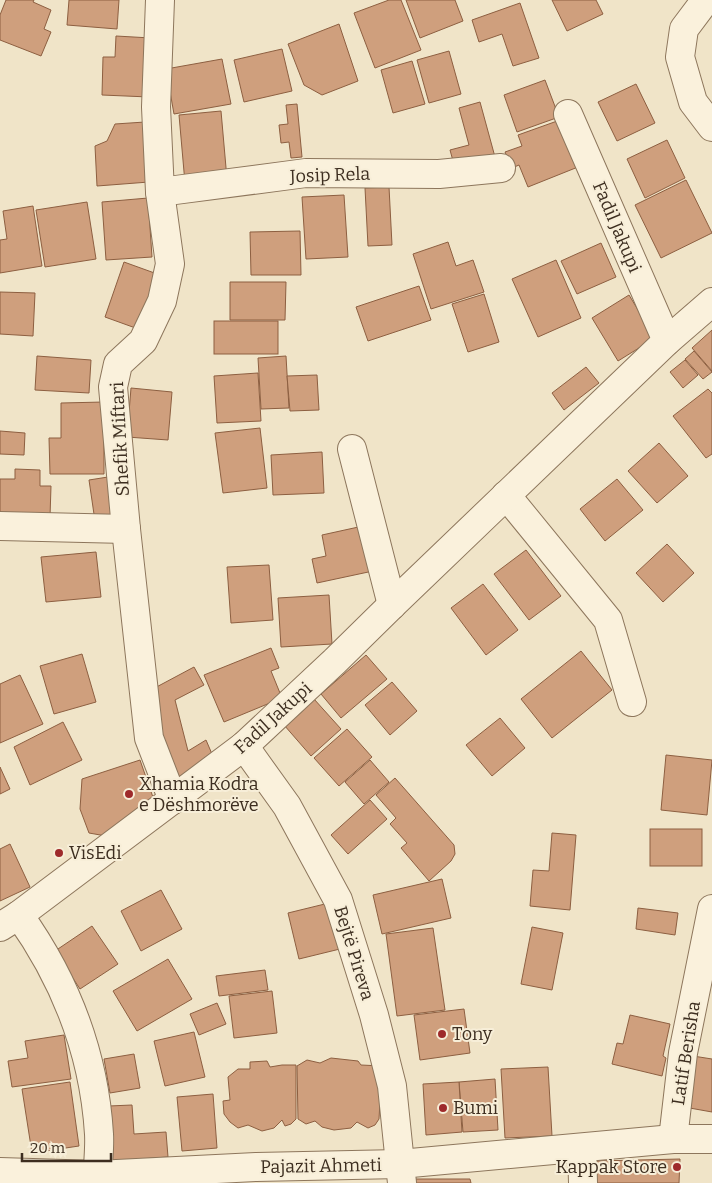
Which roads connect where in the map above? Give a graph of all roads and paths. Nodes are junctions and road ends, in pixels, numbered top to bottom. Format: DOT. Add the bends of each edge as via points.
graph roads {
  1 [pos="160,0"];
  2 [pos="709,0"];
  3 [pos="568,114"];
  4 [pos="712,127"];
  5 [pos="501,168"];
  6 [pos="160,192"];
  7 [pos="712,302"];
  8 [pos="667,341"];
  9 [pos="352,449"];
  10 [pos="506,495"];
  11 [pos="0,526"];
  12 [pos="126,528"];
  13 [pos="392,605"];
  14 [pos="632,702"];
  15 [pos="244,746"];
  16 [pos="172,800"];
  17 [pos="712,909"];
  18 [pos="10,921"];
  19 [pos="673,1139"];
  20 [pos="712,1139"];
  21 [pos="582,1148"];
  22 [pos="0,1172"];
  23 [pos="401,1173"];
  24 [pos="98,1179"];
  25 [pos="583,1183"];
  1 -- 6 [label="street, Shefik Miftari" via="156,107"];
  2 -- 4 [label="street" via="684,29 680,57 693,102"];
  3 -- 8 [label="street, Fadil Jakupi"];
  5 -- 6 [label="street, Josip Rela" via="439,174 306,174"];
  6 -- 12 [label="street, Shefik Miftari" via="170,264 162,301 142,341 118,364 113,387"];
  7 -- 8 [label="street, Fadil Jakupi"];
  8 -- 10 [label="street, Fadil Jakupi"];
  9 -- 13 [label="street"];
  10 -- 13 [label="street, Fadil Jakupi"];
  10 -- 14 [label="street" via="608,620"];
  11 -- 12 [label="street"];
  12 -- 16 [label="street, Shefik Miftari" via="149,738"];
  13 -- 15 [label="street, Fadil Jakupi"];
  15 -- 16 [label="street, Fadil Jakupi"];
  15 -- 23 [label="street, Bejtë Pireva" via="287,806 338,900 374,1015 392,1086"];
  16 -- 18 [label="street, Fadil Jakupi"];
  17 -- 19 [label="street, Latif Berisha" via="683,1053"];
  18 -- 24 [label="street" via="40,944 74,1013 94,1090 99,1134"];
  19 -- 20 [label="street, Pajazit Ahmeti"];
  19 -- 21 [label="street, Pajazit Ahmeti"];
  21 -- 23 [label="street, Pajazit Ahmeti"];
  21 -- 25 [label="street"];
  22 -- 24 [label="street, Pajazit Ahmeti"];
  23 -- 24 [label="street, Pajazit Ahmeti" via="256,1167"];
}
